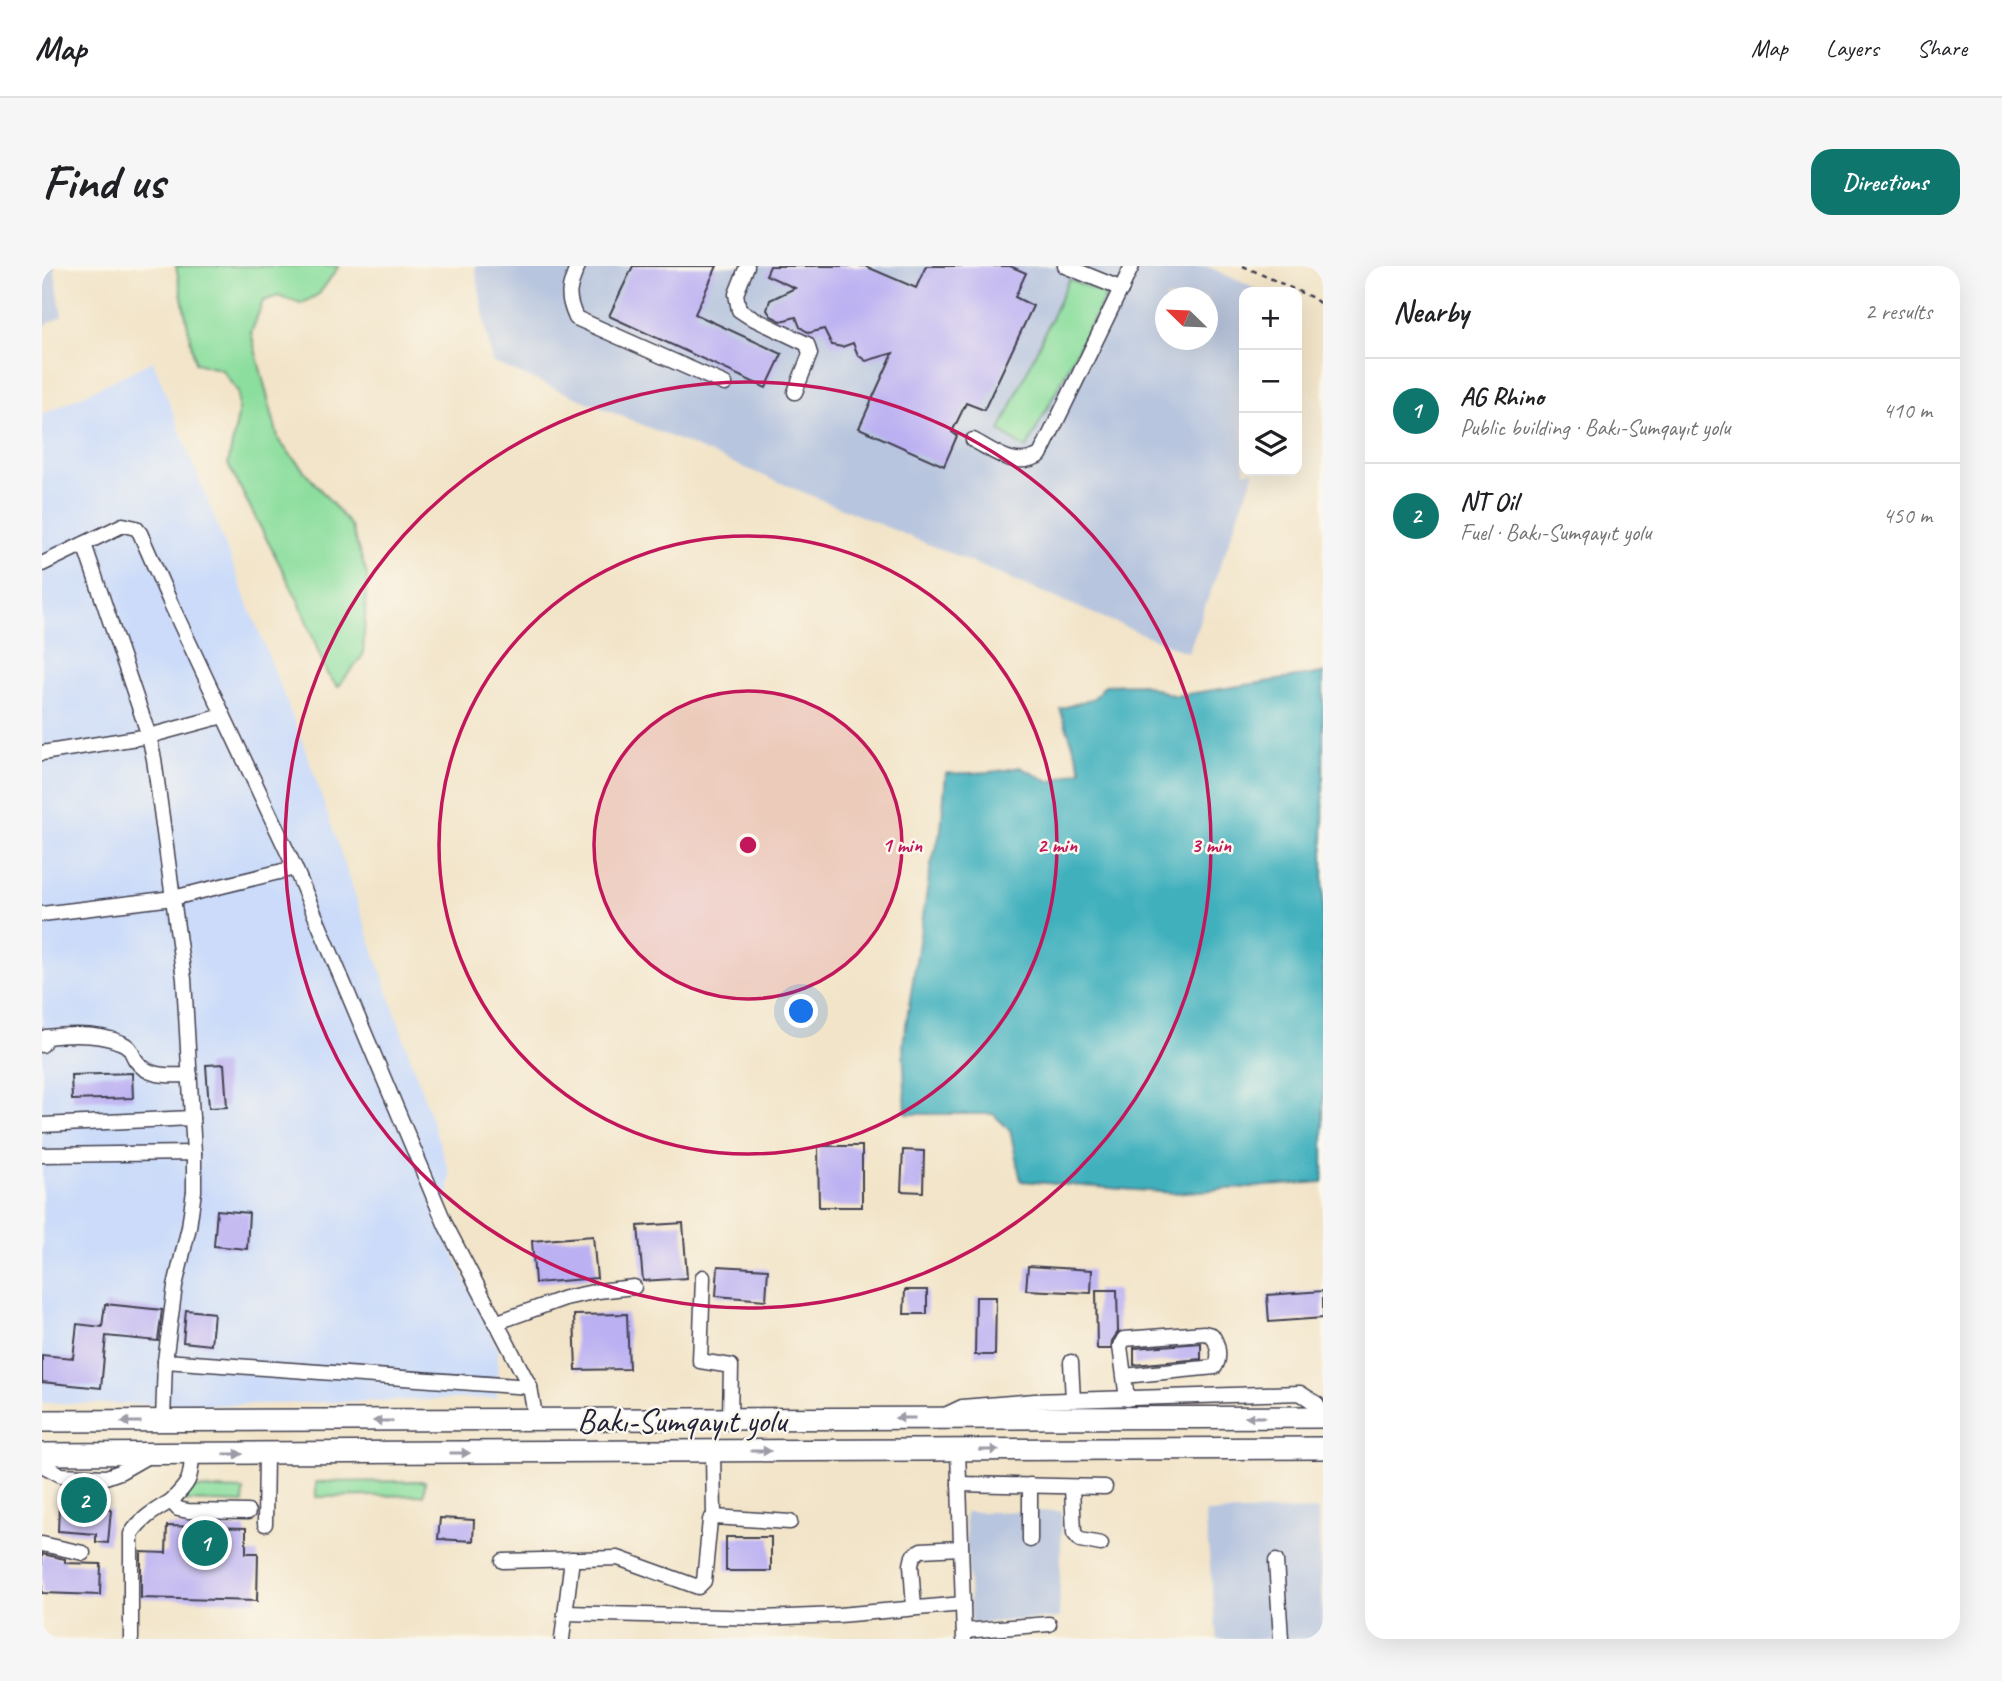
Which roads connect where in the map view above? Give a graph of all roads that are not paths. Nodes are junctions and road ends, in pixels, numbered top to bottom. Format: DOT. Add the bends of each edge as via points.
graph roads {
  1 [pos="578,266"];
  2 [pos="747,266"];
  3 [pos="1065,266"];
  4 [pos="1132,266"];
  5 [pos="1122,289"];
  6 [pos="725,384"];
  7 [pos="795,392"];
  8 [pos="972,440"];
  9 [pos="84,544"];
  10 [pos="42,564"];
  11 [pos="223,716"];
  12 [pos="149,736"];
  13 [pos="42,753"];
  14 [pos="295,868"];
  15 [pos="173,898"];
  16 [pos="42,914"];
  17 [pos="42,1045"];
  18 [pos="190,1075"];
  19 [pos="192,1118"];
  20 [pos="42,1125"];
  21 [pos="194,1153"];
  22 [pos="42,1156"];
  23 [pos="703,1277"];
  24 [pos="634,1287"];
  25 [pos="495,1323"];
  26 [pos="165,1361"];
  27 [pos="1072,1362"];
  28 [pos="1124,1376"];
  29 [pos="530,1387"];
  30 [pos="1127,1399"];
  31 [pos="1073,1400"];
  32 [pos="1322,1417"];
  33 [pos="940,1418"];
  34 [pos="730,1419"];
  35 [pos="42,1421"];
  36 [pos="536,1421"];
  37 [pos="163,1422"];
  38 [pos="1323,1448"];
  39 [pos="958,1450"];
  40 [pos="713,1451"];
  41 [pos="42,1454"];
  42 [pos="266,1454"];
  43 [pos="150,1455"];
  44 [pos="192,1455"];
  45 [pos="42,1465"];
  46 [pos="959,1484"];
  47 [pos="1030,1485"];
  48 [pos="1072,1487"];
  49 [pos="1105,1488"];
  50 [pos="171,1501"];
  51 [pos="248,1512"];
  52 [pos="715,1517"];
  53 [pos="790,1522"];
  54 [pos="265,1524"];
  55 [pos="1030,1540"];
  56 [pos="42,1544"];
  57 [pos="1101,1544"];
  58 [pos="961,1548"];
  59 [pos="83,1553"];
  60 [pos="572,1559"];
  61 [pos="503,1561"];
  62 [pos="1276,1561"];
  63 [pos="963,1604"];
  64 [pos="914,1608"];
  65 [pos="565,1613"];
  66 [pos="1049,1624"];
  67 [pos="964,1635"];
  68 [pos="131,1639"];
  69 [pos="562,1639"];
  70 [pos="1281,1639"];
  1 -- 6 [label="lane" via="568,301 576,318"];
  2 -- 7 [label="lane" via="736,294 738,310 807,345 810,354"];
  3 -- 5 [label="lane"];
  4 -- 5 [label="lane"];
  5 -- 8 [label="lane" via="1040,455 1027,462 1013,461"];
  9 -- 10 [label="lane"];
  9 -- 11 [label="lane" via="123,525 136,528"];
  9 -- 12 [label="lane"];
  11 -- 12 [label="lane"];
  11 -- 14 [label="lane"];
  12 -- 13 [label="lane"];
  12 -- 15 [label="lane"];
  14 -- 15 [label="lane"];
  14 -- 25 [label="lane" via="446,1226"];
  15 -- 16 [label="lane"];
  15 -- 18 [label="lane"];
  17 -- 18 [label="lane" via="46,1037 98,1037 122,1043 138,1063 156,1075"];
  18 -- 19 [label="lane"];
  19 -- 20 [label="lane"];
  19 -- 21 [label="lane"];
  21 -- 22 [label="lane"];
  21 -- 26 [label="lane" via="192,1203 174,1286"];
  23 -- 34 [label="lane" via="700,1361 731,1366"];
  24 -- 25 [label="lane" via="565,1298"];
  25 -- 29 [label="lane"];
  26 -- 29 [label="lane"];
  26 -- 37 [label="lane"];
  27 -- 31 [label="lane"];
  28 -- 28 [label="lane" via="1119,1346 1124,1339 1204,1333 1216,1341 1216,1367"];
  28 -- 30 [label="lane"];
  29 -- 36 [label="lane"];
  30 -- 31 [label="lane"];
  30 -- 32 [label="lane" via="1300,1393 1317,1404"];
  31 -- 33 [label="lane" via="962,1407"];
  32 -- 33 [label="highway, Bakı-Sumqayıt yolu, one-way"];
  33 -- 34 [label="highway, Bakı-Sumqayıt yolu, one-way"];
  34 -- 36 [label="highway, Bakı-Sumqayıt yolu"];
  37 -- 35 [label="highway, Bakı-Sumqayıt yolu, one-way"];
  36 -- 37 [label="highway, Bakı-Sumqayıt yolu, one-way"];
  39 -- 38 [label="highway, Bakı-Sumqayıt yolu, one-way"];
  40 -- 39 [label="highway, Bakı-Sumqayıt yolu, one-way"];
  39 -- 46 [label="lane"];
  42 -- 40 [label="highway, Bakı-Sumqayıt yolu, one-way"];
  40 -- 52 [label="lane"];
  41 -- 43 [label="highway, Bakı-Sumqayıt yolu"];
  44 -- 42 [label="highway, Bakı-Sumqayıt yolu, one-way"];
  42 -- 54 [label="lane"];
  43 -- 44 [label="highway, Bakı-Sumqayıt yolu"];
  43 -- 45 [label="lane" via="106,1477 61,1475"];
  44 -- 50 [label="lane" via="188,1483"];
  46 -- 47 [label="lane"];
  46 -- 58 [label="lane"];
  47 -- 48 [label="lane"];
  47 -- 55 [label="lane"];
  48 -- 49 [label="lane"];
  48 -- 57 [label="lane" via="1074,1533 1080,1540"];
  50 -- 51 [label="lane" via="188,1511"];
  50 -- 68 [label="lane" via="131,1534"];
  52 -- 53 [label="lane"];
  52 -- 60 [label="lane" via="708,1527 704,1581 698,1587 618,1559"];
  56 -- 59 [label="lane"];
  58 -- 63 [label="lane"];
  58 -- 64 [label="lane" via="921,1550 913,1556"];
  60 -- 61 [label="lane"];
  60 -- 65 [label="lane"];
  62 -- 70 [label="lane"];
  63 -- 64 [label="lane"];
  63 -- 67 [label="lane"];
  64 -- 65 [label="lane" via="762,1618"];
  65 -- 69 [label="lane"];
  66 -- 67 [label="lane"];
}
